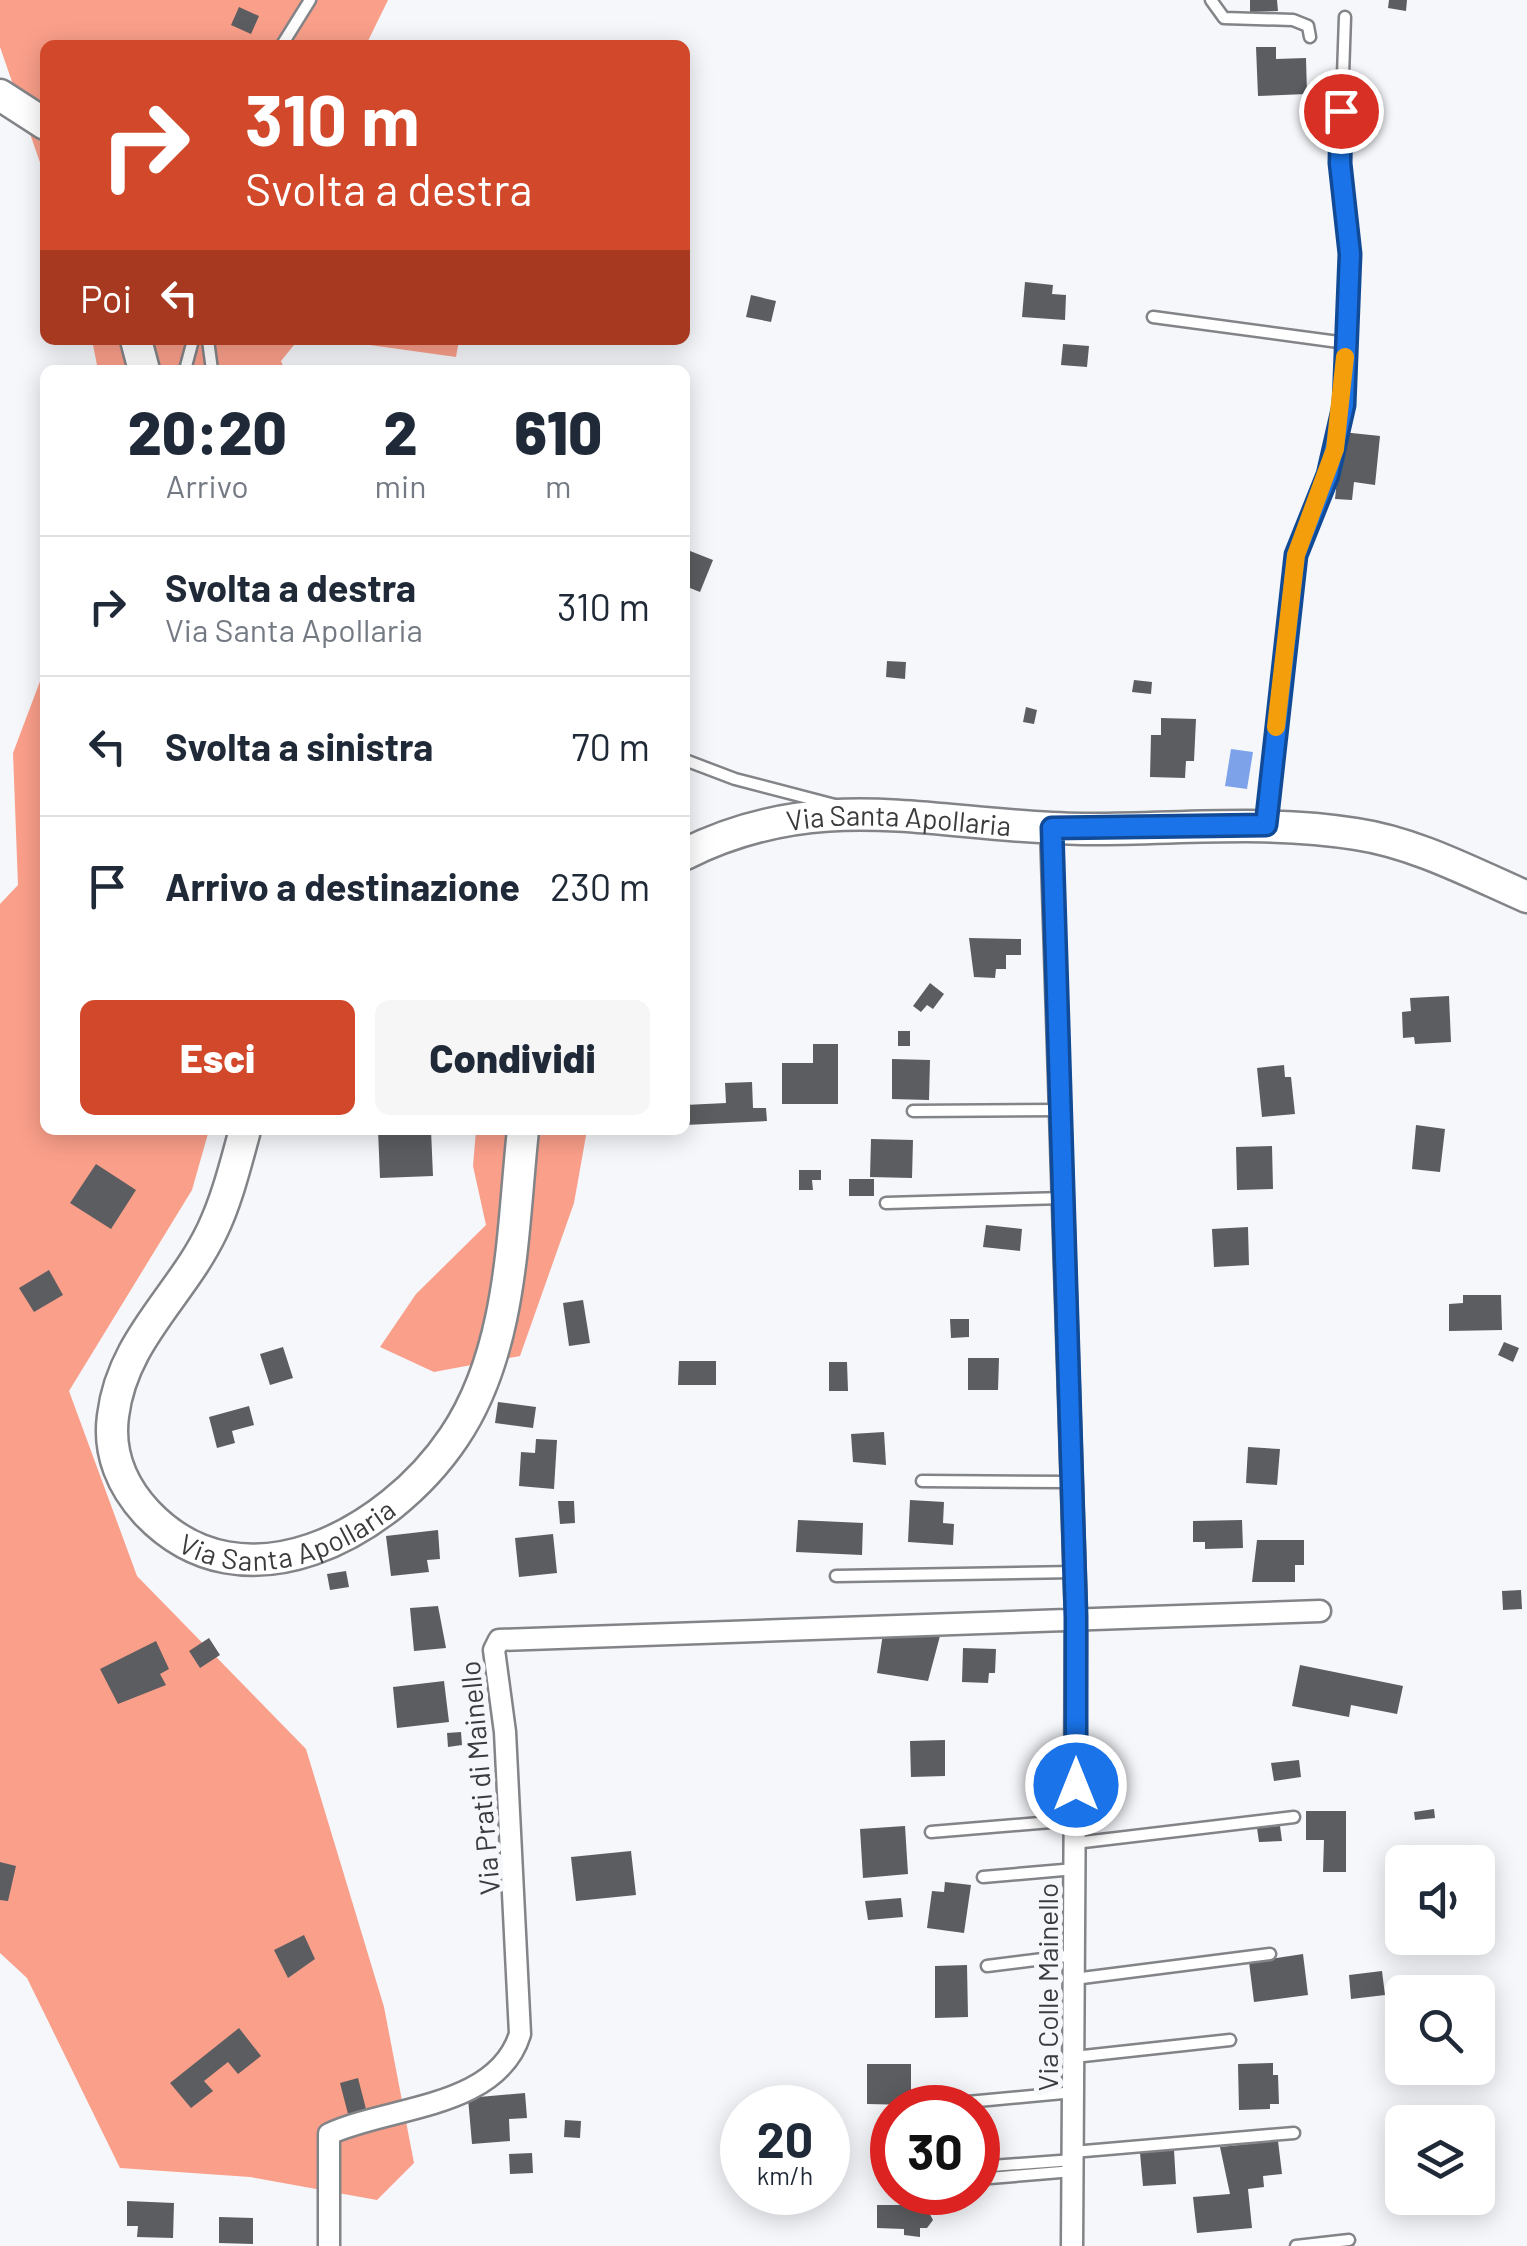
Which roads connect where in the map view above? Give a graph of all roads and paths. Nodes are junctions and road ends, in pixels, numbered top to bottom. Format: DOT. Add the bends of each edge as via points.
graph roads {
  1 [pos="310,0"];
  2 [pos="1211,0"];
  3 [pos="1345,16"];
  4 [pos="1310,37"];
  5 [pos="285,40"];
  6 [pos="0,95"];
  7 [pos="40,121"];
  8 [pos="1153,317"];
  9 [pos="1346,343"];
  10 [pos="690,762"];
  11 [pos="860,811"];
  12 [pos="1266,825"];
  13 [pos="1052,828"];
  14 [pos="690,852"];
  15 [pos="1527,897"];
  16 [pos="1064,1110"];
  17 [pos="913,1111"];
  18 [pos="243,1135"];
  19 [pos="522,1135"];
  20 [pos="1066,1198"];
  21 [pos="886,1203"];
  22 [pos="922,1481"];
  23 [pos="1073,1482"];
  24 [pos="1075,1572"];
  25 [pos="836,1576"];
  26 [pos="1320,1611"];
  27 [pos="1076,1617"];
  28 [pos="1294,1817"];
  29 [pos="1076,1820"];
  30 [pos="931,1832"];
  31 [pos="1076,1843"];
  32 [pos="1075,1869"];
  33 [pos="983,1877"];
  34 [pos="1270,1954"];
  35 [pos="1074,1955"];
  36 [pos="986,1966"];
  37 [pos="1074,1979"];
  38 [pos="1230,2040"];
  39 [pos="1074,2056"];
  40 [pos="1074,2092"];
  41 [pos="1000,2099"];
  42 [pos="1294,2133"];
  43 [pos="1073,2161"];
  44 [pos="1000,2166"];
  45 [pos="1000,2175"];
  46 [pos="1349,2240"];
  47 [pos="330,2246"];
  48 [pos="1072,2246"];
  49 [pos="1296,2246"];
  1 -- 5 [label="lane"];
  2 -- 4 [label="lane" via="1224,18 1302,22"];
  3 -- 9 [label="lane" via="1340,163 1350,254"];
  6 -- 7 [label="street"];
  8 -- 9 [label="lane"];
  9 -- 12 [label="lane" via="1335,449 1291,580"];
  10 -- 11 [label="lane"];
  11 -- 13 [label="street, Via Santa Apollaria"];
  11 -- 14 [label="street, Via Santa Apollaria" via="778,820"];
  12 -- 13 [label="street, Via Santa Apollaria"];
  12 -- 15 [label="street, Via Santa Apollaria" via="1391,842"];
  13 -- 16 [label="street, Via Colle Mainello"];
  16 -- 17 [label="lane"];
  16 -- 20 [label="street, Via Colle Mainello"];
  18 -- 19 [label="street, Via Santa Apollaria" via="212,1231 125,1364 112,1419 118,1467 138,1503 188,1546 242,1561 282,1558 358,1528 428,1471 454,1438 492,1360"];
  20 -- 21 [label="lane"];
  20 -- 23 [label="street, Via Colle Mainello"];
  22 -- 23 [label="lane"];
  23 -- 24 [label="street, Via Colle Mainello"];
  24 -- 25 [label="lane"];
  24 -- 27 [label="street, Via Colle Mainello"];
  26 -- 27 [label="street"];
  27 -- 29 [label="street, Via Colle Mainello"];
  27 -- 47 [label="street, Via Prati di Mainello" via="499,1640 494,1650 505,1732 520,2034 510,2058 477,2084 330,2134"];
  28 -- 31 [label="lane"];
  29 -- 30 [label="lane"];
  29 -- 31 [label="street, Via Colle Mainello"];
  31 -- 32 [label="street, Via Colle Mainello"];
  32 -- 33 [label="lane"];
  32 -- 35 [label="street, Via Colle Mainello"];
  34 -- 37 [label="lane"];
  35 -- 36 [label="lane"];
  35 -- 37 [label="street, Via Colle Mainello"];
  37 -- 39 [label="street, Via Colle Mainello"];
  38 -- 39 [label="lane"];
  39 -- 40 [label="street, Via Colle Mainello"];
  40 -- 41 [label="lane"];
  40 -- 43 [label="street, Via Colle Mainello"];
  42 -- 43 [label="lane"];
  43 -- 44 [label="lane"];
  43 -- 45 [label="lane"];
  43 -- 48 [label="street, Via Colle Mainello"];
  46 -- 49 [label="lane"];
}
